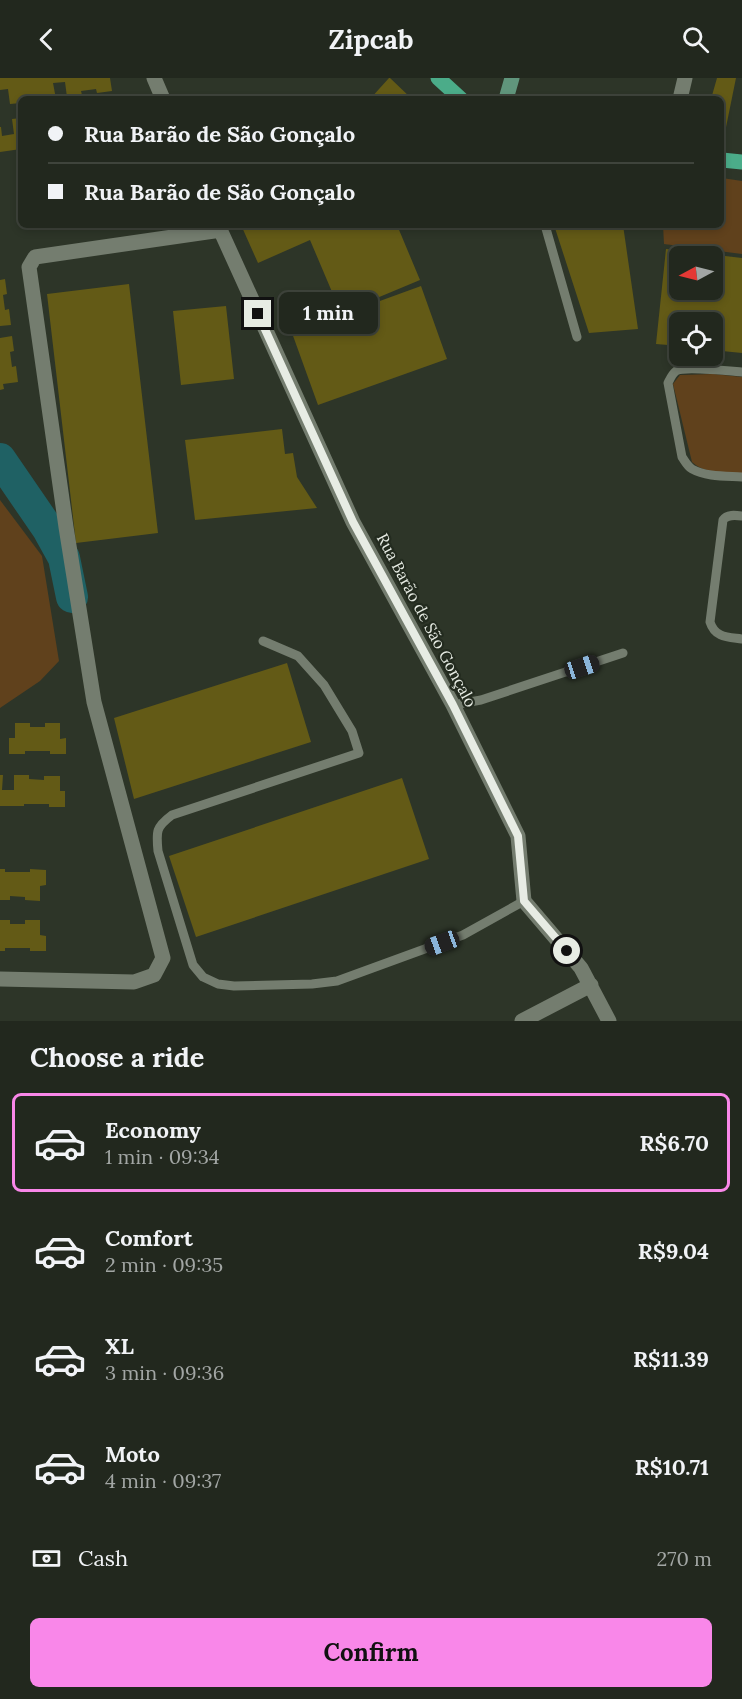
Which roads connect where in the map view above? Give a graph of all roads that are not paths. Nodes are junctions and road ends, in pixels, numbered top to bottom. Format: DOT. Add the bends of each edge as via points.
graph roads {
  1 [pos="154,78"];
  2 [pos="438,78"];
  3 [pos="512,78"];
  4 [pos="685,78"];
  5 [pos="163,96"];
  6 [pos="458,96"];
  7 [pos="507,96"];
  8 [pos="681,96"];
  9 [pos="724,160"];
  10 [pos="742,162"];
  11 [pos="219,228"];
  12 [pos="546,228"];
  13 [pos="577,338"];
  14 [pos="742,372"];
  15 [pos="742,477"];
  16 [pos="742,516"];
  17 [pos="742,639"];
  18 [pos="263,640"];
  19 [pos="623,653"];
  20 [pos="453,705"];
  21 [pos="524,901"];
  22 [pos="0,980"];
  23 [pos="591,985"];
  24 [pos="522,1021"];
  25 [pos="609,1021"];
  1 -- 5 [label="street"];
  2 -- 6 [label="main road"];
  3 -- 7 [label="main road"];
  4 -- 8 [label="street"];
  9 -- 10 [label="main road"];
  11 -- 20 [label="street, Rua Barão de São Gonçalo" via="353,522"];
  11 -- 22 [label="street" via="35,257 29,267 94,702 163,958 154,975 134,982"];
  12 -- 13 [label="lane"];
  14 -- 15 [label="lane" via="678,370 668,383 682,457 687,464 705,474"];
  16 -- 17 [label="lane" via="723,520 710,622 717,635"];
  18 -- 21 [label="lane" via="298,656 324,685 352,731 359,753 172,814 160,824 156,834 158,850 193,965 203,977 234,986 337,981 464,936"];
  19 -- 20 [label="lane" via="481,700"];
  20 -- 21 [label="street, Rua Barão de São Gonçalo" via="518,836"];
  21 -- 23 [label="street"];
  23 -- 24 [label="street"];
  23 -- 25 [label="street"];
}
